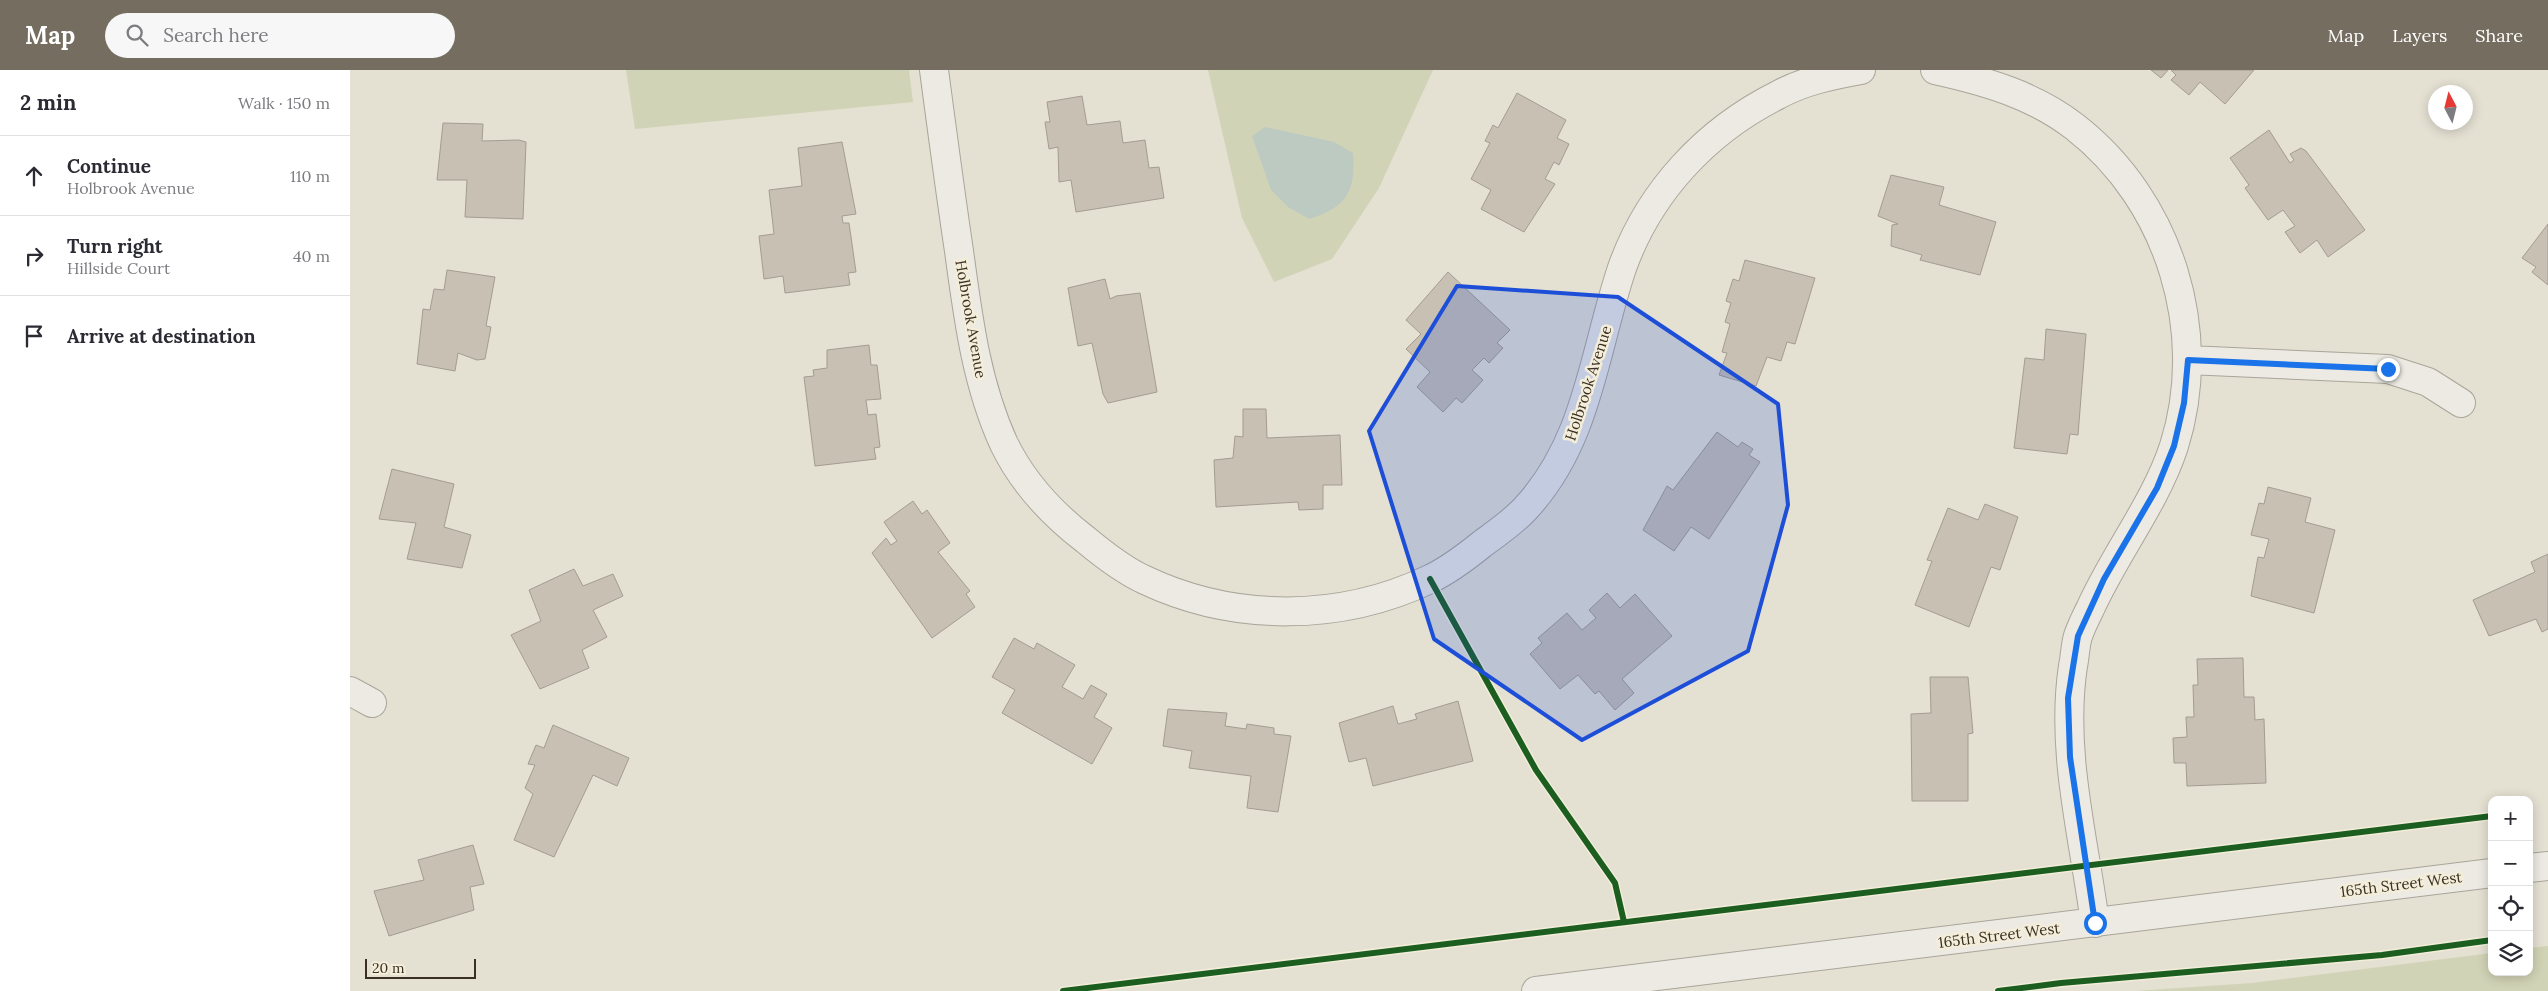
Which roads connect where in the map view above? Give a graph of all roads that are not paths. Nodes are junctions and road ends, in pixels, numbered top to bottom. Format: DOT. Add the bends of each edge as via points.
graph roads {
  1 [pos="934,70"];
  2 [pos="1861,70"];
  3 [pos="1935,70"];
  4 [pos="2188,360"];
  5 [pos="2461,403"];
  6 [pos="2548,866"];
  7 [pos="2533,868"];
  8 [pos="2488,874"];
  9 [pos="2095,923"];
  10 [pos="1536,991"];
  1 -- 2 [label="street, Holbrook Avenue" via="970,333 984,392 1003,442 1020,474 1044,504 1077,533 1142,579 1184,596 1223,605 1258,612 1293,612 1333,609 1388,596 1430,579 1456,564 1526,508 1569,445 1584,407 1622,270 1638,230 1658,196 1693,155 1732,122 1779,94 1827,76"];
  3 -- 4 [label="street" via="1986,82 2033,101 2075,127 2116,166 2145,205 2170,255 2184,310"];
  4 -- 5 [label="street" via="2388,369 2428,382"];
  4 -- 9 [label="street" via="2182,412 2161,480 2104,579 2078,636 2068,698 2070,757"];
  6 -- 7 [label="street"];
  8 -- 9 [label="street, 165th Street West"];
  9 -- 10 [label="street, 165th Street West"];
}
